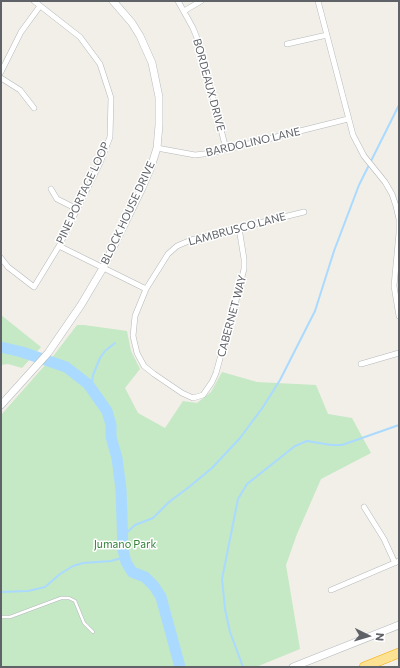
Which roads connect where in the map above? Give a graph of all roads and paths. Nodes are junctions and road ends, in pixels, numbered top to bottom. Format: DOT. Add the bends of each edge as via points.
graph roads {
  1 [pos="34,1"];
  2 [pos="113,1"];
  3 [pos="178,1"];
  4 [pos="201,1"];
  5 [pos="318,1"];
  6 [pos="40,6"];
  7 [pos="184,11"];
  8 [pos="327,35"];
  9 [pos="287,44"];
  10 [pos="1,72"];
  11 [pos="1,78"];
  12 [pos="34,108"];
  13 [pos="348,119"];
  14 [pos="157,148"];
  15 [pos="226,149"];
  16 [pos="51,189"];
  17 [pos="77,209"];
  18 [pos="304,212"];
  19 [pos="239,228"];
  20 [pos="59,246"];
  21 [pos="1,258"];
  22 [pos="103,268"];
  23 [pos="146,289"];
  24 [pos="399,316"];
  25 [pos="399,353"];
  26 [pos="361,364"];
  27 [pos="198,397"];
  28 [pos="1,405"];
  29 [pos="364,507"];
  30 [pos="397,562"];
  31 [pos="331,590"];
  32 [pos="1,617"];
  33 [pos="399,625"];
  34 [pos="93,632"];
  35 [pos="399,653"];
  36 [pos="293,667"];
  37 [pos="364,667"];
  1 -- 6 [label="street, PINE PORTAGE LOOP"];
  2 -- 14 [label="street, BLOCK HOUSE DRIVE" via="132,23 152,63 159,97"];
  3 -- 7 [label="street, BORDEAUX DRIVE"];
  4 -- 7 [label="street"];
  5 -- 8 [label="street"];
  6 -- 10 [label="street" via="21,32"];
  6 -- 17 [label="street, PINE PORTAGE LOOP" via="80,37 100,64 111,98 110,137"];
  7 -- 15 [label="street, BORDEAUX DRIVE" via="199,43"];
  8 -- 9 [label="street"];
  8 -- 13 [label="street"];
  11 -- 12 [label="street" via="20,90"];
  13 -- 15 [label="street, BARDOLINO LANE"];
  13 -- 24 [label="street" via="364,156 379,173 396,206 399,219 394,286"];
  14 -- 15 [label="street, BARDOLINO LANE" via="195,155"];
  14 -- 22 [label="street, BLOCK HOUSE DRIVE" via="151,167"];
  16 -- 17 [label="street" via="57,199"];
  17 -- 20 [label="street, PINE PORTAGE LOOP"];
  18 -- 19 [label="street, LAMBRUSCO LANE"];
  19 -- 23 [label="street, LAMBRUSCO LANE" via="177,246 168,254"];
  19 -- 27 [label="street, CABERNET WAY" via="244,269 216,373 203,395"];
  20 -- 21 [label="street, PINE PORTAGE LOOP" via="34,287 8,267"];
  20 -- 22 [label="street"];
  22 -- 23 [label="street"];
  22 -- 28 [label="street, BLOCK HOUSE DRIVE" via="69,325 48,353"];
  23 -- 27 [label="street, LAMBRUSCO LANE" via="135,316 132,336 137,353 144,366 154,374 190,397"];
  25 -- 26 [label="street"];
  29 -- 30 [label="street"];
  30 -- 31 [label="street"];
  32 -- 34 [label="lane" via="10,617 61,598 69,598 75,601 84,623"];
  33 -- 36 [label="street"];
  35 -- 37 [label="highway"];
}
